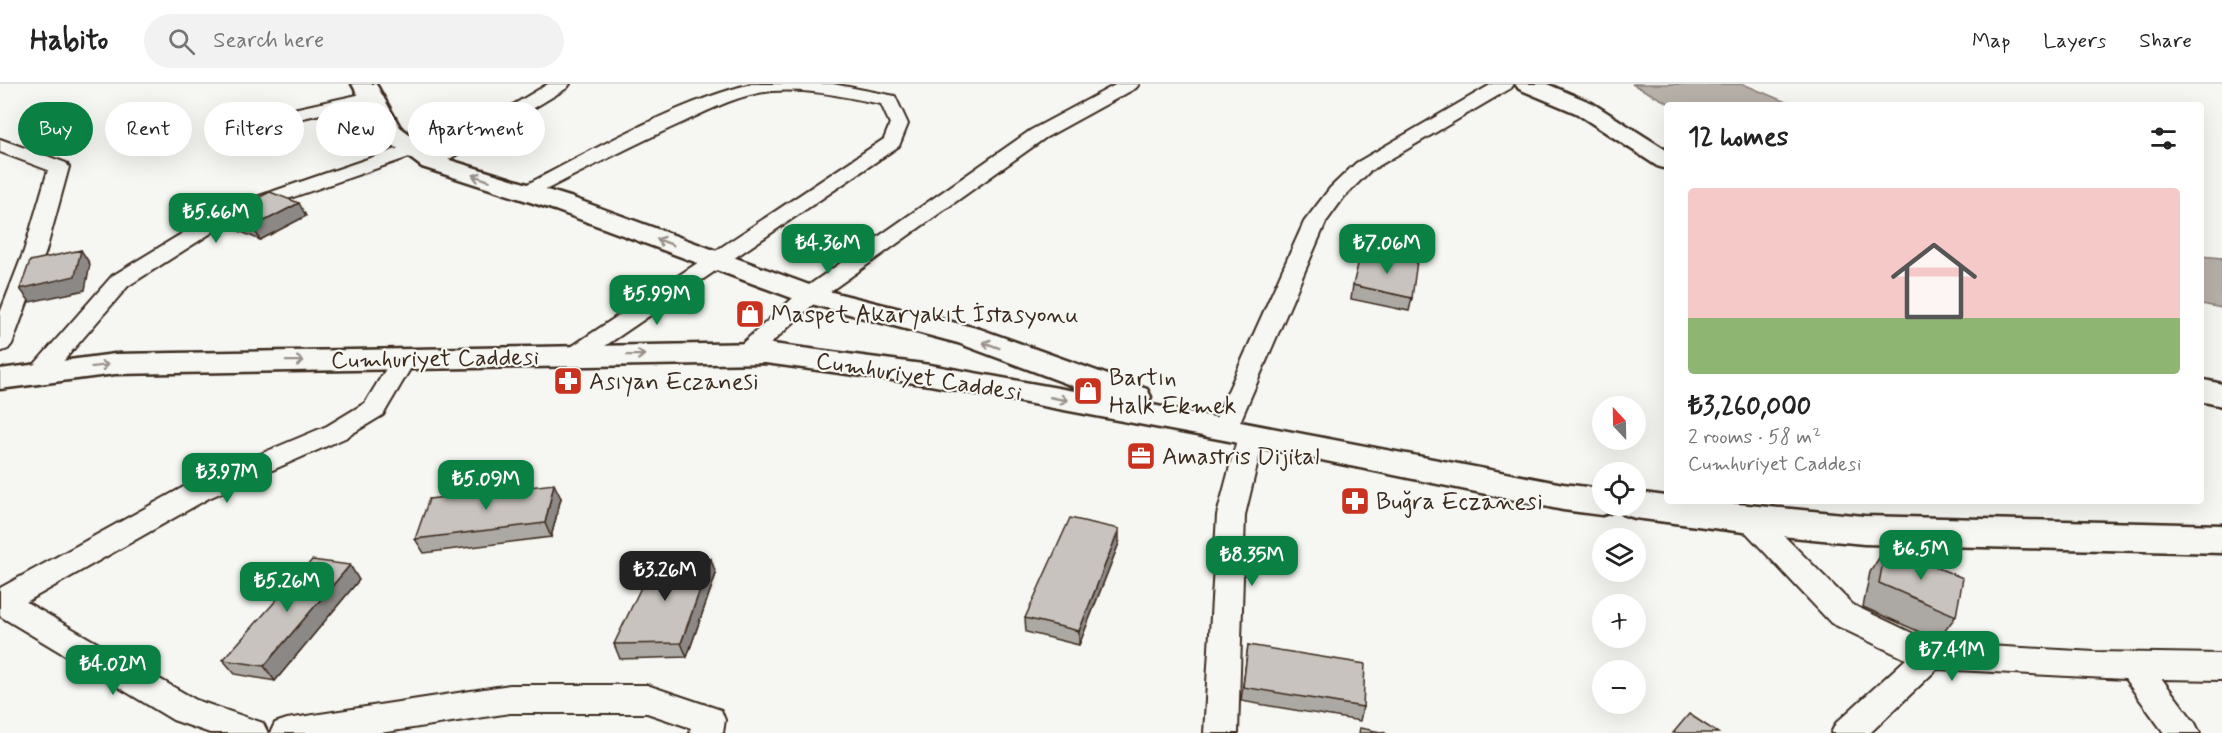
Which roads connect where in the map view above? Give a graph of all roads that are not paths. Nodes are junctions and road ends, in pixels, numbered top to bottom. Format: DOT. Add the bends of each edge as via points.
graph roads {
  1 [pos="561,84"];
  2 [pos="1130,84"];
  3 [pos="1505,84"];
  4 [pos="1527,84"];
  5 [pos="368,90"];
  6 [pos="526,102"];
  7 [pos="304,109"];
  8 [pos="0,145"];
  9 [pos="408,145"];
  10 [pos="422,156"];
  11 [pos="1664,160"];
  12 [pos="527,192"];
  13 [pos="716,261"];
  14 [pos="810,295"];
  15 [pos="0,344"];
  16 [pos="746,353"];
  17 [pos="574,356"];
  18 [pos="404,359"];
  19 [pos="38,374"];
  20 [pos="0,379"];
  21 [pos="2204,391"];
  22 [pos="2222,395"];
  23 [pos="1237,433"];
  24 [pos="1592,501"];
  25 [pos="1646,505"];
  26 [pos="1704,507"];
  27 [pos="1751,520"];
  28 [pos="2222,539"];
  29 [pos="0,602"];
  30 [pos="1930,657"];
  31 [pos="2134,666"];
  32 [pos="2222,667"];
  33 [pos="251,733"];
  34 [pos="287,733"];
  35 [pos="706,733"];
  36 [pos="1221,733"];
  37 [pos="1848,733"];
  38 [pos="2183,733"];
  1 -- 6 [label="street"];
  2 -- 14 [label="street" via="1038,135"];
  3 -- 23 [label="street" via="1381,155 1347,180 1329,200 1315,222"];
  4 -- 11 [label="main road" via="1584,108"];
  5 -- 7 [label="street"];
  5 -- 9 [label="main road" via="390,131"];
  8 -- 15 [label="street" via="59,167 35,251"];
  12 -- 10 [label="main road, one-way"];
  10 -- 19 [label="street" via="231,212 120,280"];
  13 -- 12 [label="main road, one-way"];
  12 -- 13 [label="street" via="640,134 755,88 784,85 889,100 899,124 892,142"];
  13 -- 14 [label="main road"];
  13 -- 17 [label="street"];
  14 -- 16 [label="street"];
  23 -- 14 [label="main road, one-way" via="969,336"];
  17 -- 16 [label="main road, Cumhuriyet Caddesi, one-way"];
  16 -- 23 [label="main road, Cumhuriyet Caddesi, one-way" via="930,375"];
  17 -- 18 [label="main road, Cumhuriyet Caddesi"];
  19 -- 18 [label="main road, Cumhuriyet Caddesi, one-way" via="115,364"];
  18 -- 29 [label="street" via="374,409 336,432 199,491"];
  19 -- 20 [label="main road, Cumhuriyet Caddesi"];
  21 -- 22 [label="main road"];
  23 -- 24 [label="main road"];
  23 -- 36 [label="street"];
  25 -- 26 [label="main road"];
  26 -- 27 [label="main road"];
  27 -- 28 [label="main road" via="1864,530"];
  27 -- 30 [label="street" via="1842,614"];
  29 -- 33 [label="street" via="185,710"];
  30 -- 31 [label="street"];
  30 -- 37 [label="street"];
  31 -- 32 [label="street"];
  31 -- 38 [label="street"];
  34 -- 35 [label="street" via="510,699 647,699 709,720"];
}
